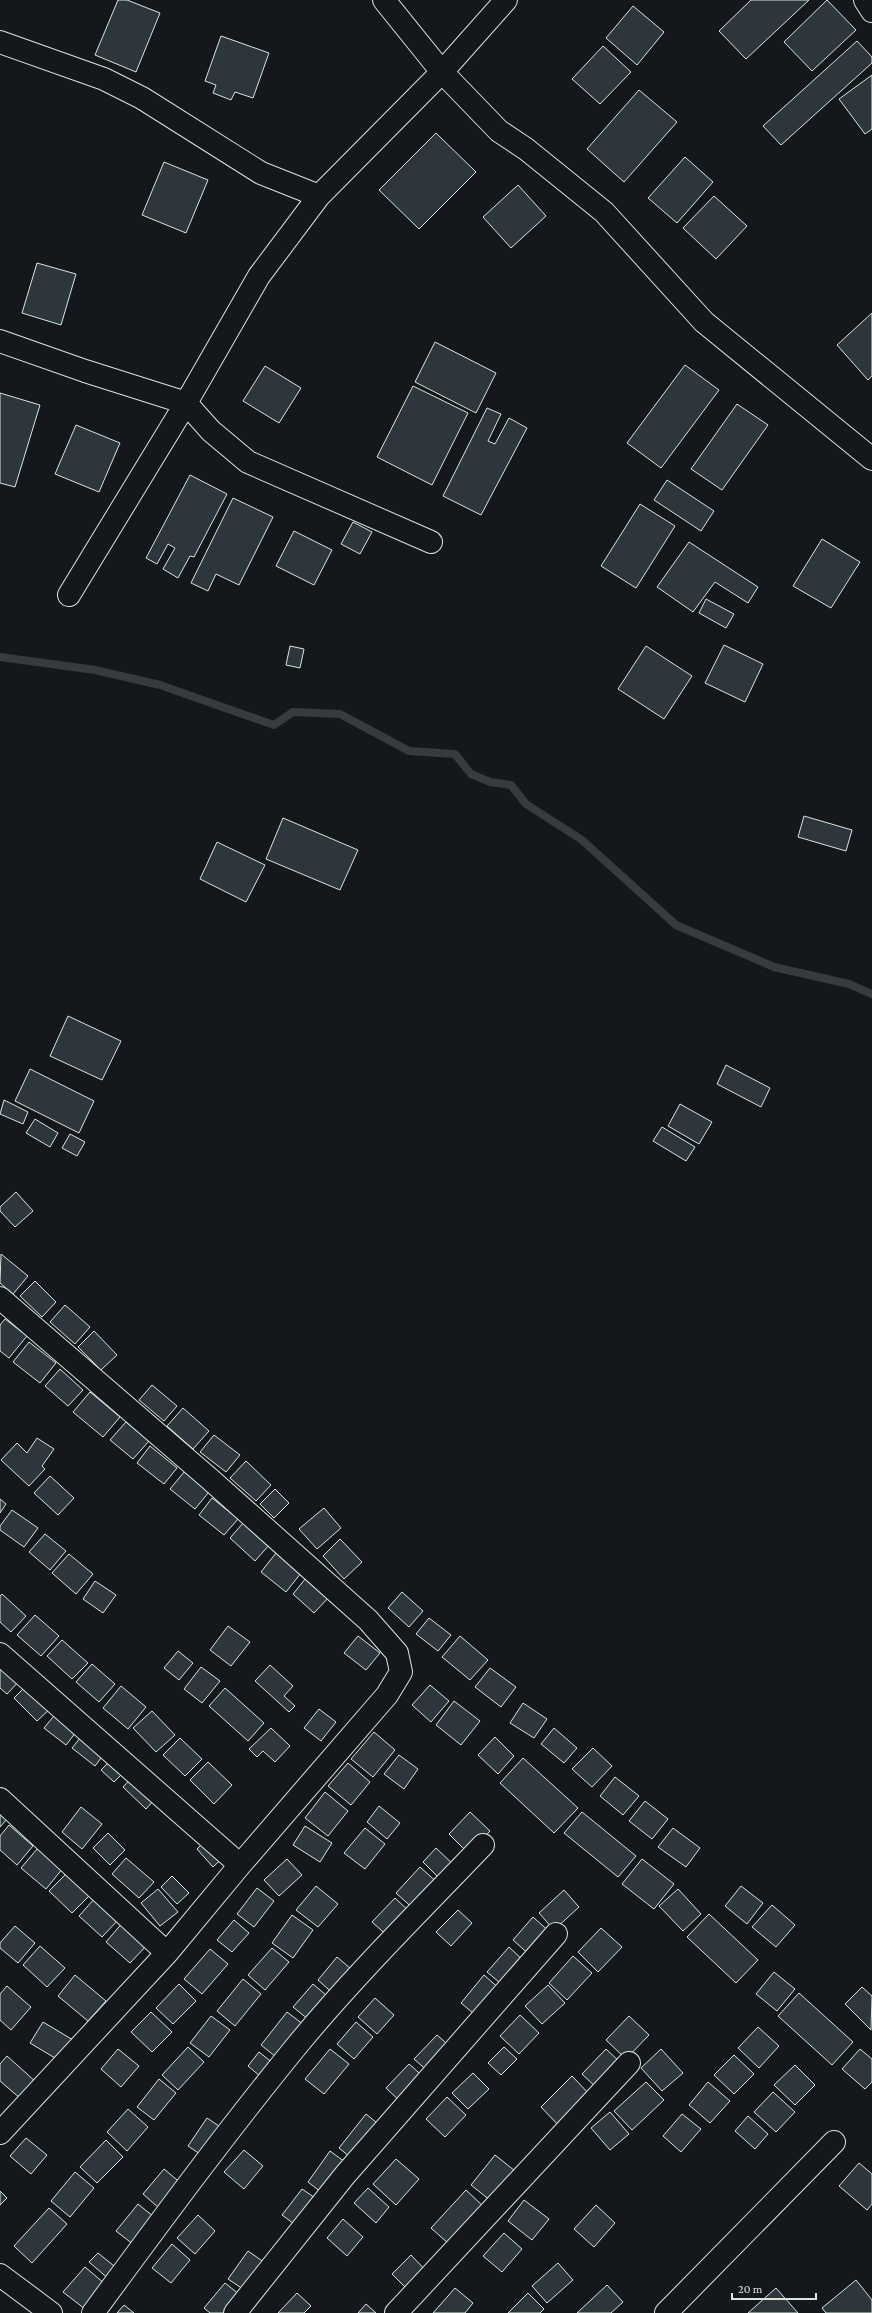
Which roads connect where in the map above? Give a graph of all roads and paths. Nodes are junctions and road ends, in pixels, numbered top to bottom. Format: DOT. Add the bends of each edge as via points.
graph roads {
  1 [pos="384,0"];
  2 [pos="506,0"];
  3 [pos="865,0"];
  4 [pos="872,11"];
  5 [pos="0,42"];
  6 [pos="442,72"];
  7 [pos="319,196"];
  8 [pos="0,341"];
  9 [pos="186,403"];
  10 [pos="872,458"];
  11 [pos="431,542"];
  12 [pos="68,595"];
  13 [pos="0,1298"];
  14 [pos="0,1654"];
  15 [pos="0,1799"];
  16 [pos="483,1845"];
  17 [pos="240,1865"];
  18 [pos="556,1934"];
  19 [pos="167,1953"];
  20 [pos="629,2063"];
  21 [pos="0,2133"];
  22 [pos="834,2142"];
  23 [pos="0,2275"];
  24 [pos="51,2313"];
  25 [pos="93,2313"];
  26 [pos="235,2313"];
  27 [pos="396,2313"];
  28 [pos="666,2313"];
  1 -- 6 [label="street"];
  2 -- 6 [label="street"];
  3 -- 4 [label="street"];
  5 -- 7 [label="street" via="104,80 142,98 260,173"];
  6 -- 7 [label="street"];
  6 -- 10 [label="street" via="499,131 526,149 604,212 704,322"];
  7 -- 9 [label="street" via="259,276"];
  8 -- 9 [label="street"];
  9 -- 11 [label="street" via="211,431 248,462"];
  9 -- 12 [label="street"];
  13 -- 17 [label="street" via="351,1604 397,1653 401,1672 387,1695"];
  14 -- 17 [label="street"];
  15 -- 19 [label="street"];
  16 -- 25 [label="street" via="365,1968 300,2042 188,2184"];
  17 -- 19 [label="street"];
  18 -- 26 [label="street" via="345,2175"];
  19 -- 21 [label="street"];
  20 -- 27 [label="street"];
  22 -- 28 [label="street"];
  23 -- 24 [label="street"];
}
